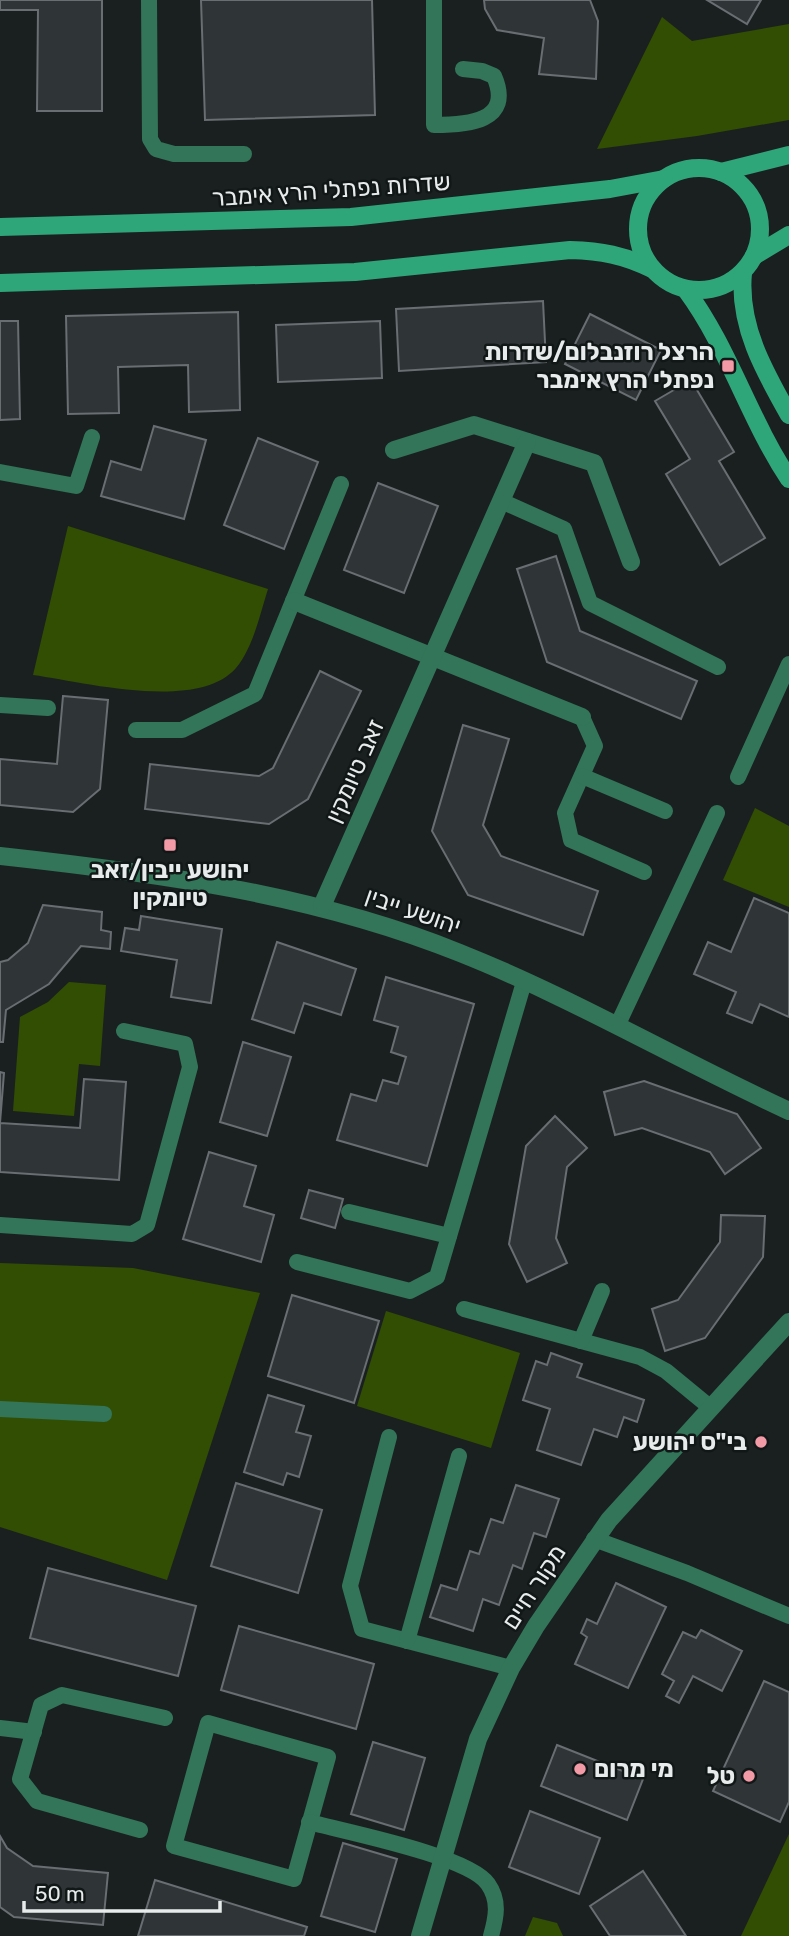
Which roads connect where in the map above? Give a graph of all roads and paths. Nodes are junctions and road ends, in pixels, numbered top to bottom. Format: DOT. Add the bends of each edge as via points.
graph roads {
  1 [pos="149,0"];
  2 [pos="434,0"];
  3 [pos="463,69"];
  4 [pos="244,154"];
  5 [pos="789,155"];
  6 [pos="722,172"];
  7 [pos="663,179"];
  8 [pos="0,227"];
  9 [pos="789,235"];
  10 [pos="754,256"];
  11 [pos="652,269"];
  12 [pos="743,273"];
  13 [pos="0,283"];
  14 [pos="686,290"];
  15 [pos="789,415"];
  16 [pos="92,438"];
  17 [pos="527,442"];
  18 [pos="394,450"];
  19 [pos="0,472"];
  20 [pos="789,479"];
  21 [pos="341,484"];
  22 [pos="501,501"];
  23 [pos="631,562"];
  24 [pos="294,601"];
  25 [pos="432,656"];
  26 [pos="789,664"];
  27 [pos="718,667"];
  28 [pos="0,705"];
  29 [pos="48,708"];
  30 [pos="582,717"];
  31 [pos="136,730"];
  32 [pos="582,776"];
  33 [pos="738,776"];
  34 [pos="665,811"];
  35 [pos="717,813"];
  36 [pos="0,856"];
  37 [pos="644,872"];
  38 [pos="322,906"];
  39 [pos="524,982"];
  40 [pos="618,1024"];
  41 [pos="124,1031"];
  42 [pos="786,1110"];
  43 [pos="349,1212"];
  44 [pos="0,1225"];
  45 [pos="449,1236"];
  46 [pos="297,1262"];
  47 [pos="602,1291"];
  48 [pos="464,1309"];
  49 [pos="786,1331"];
  50 [pos="580,1341"];
  51 [pos="711,1408"];
  52 [pos="0,1409"];
  53 [pos="104,1414"];
  54 [pos="389,1437"];
  55 [pos="459,1456"];
  56 [pos="594,1539"];
  57 [pos="789,1616"];
  58 [pos="407,1641"];
  59 [pos="511,1668"];
  60 [pos="165,1718"];
  61 [pos="0,1728"];
  62 [pos="34,1731"];
  63 [pos="309,1822"];
  64 [pos="140,1830"];
  65 [pos="442,1856"];
  66 [pos="420,1936"];
  67 [pos="491,1936"];
  1 -- 4 [label="lane" via="150,139 156,149 174,154"];
  2 -- 3 [label="lane" via="434,125 480,121 497,107 500,91 494,76"];
  5 -- 6 [label="main road"];
  6 -- 7 [label="main road" via="691,168"];
  6 -- 10 [label="main road" via="746,189 756,207 760,237"];
  7 -- 8 [label="main road, שדרות נפתלי הרץ אימבר" via="610,189 351,217"];
  7 -- 11 [label="main road" via="644,202 639,222 642,252"];
  9 -- 10 [label="main road"];
  10 -- 12 [label="main road"];
  11 -- 13 [label="main road" via="614,253 570,250 355,272"];
  11 -- 14 [label="main road"];
  12 -- 14 [label="main road" via="716,288"];
  12 -- 15 [label="main road" via="741,305 746,325"];
  14 -- 20 [label="main road" via="708,321 746,404"];
  16 -- 19 [label="lane" via="76,486"];
  17 -- 18 [label="street" via="474,425"];
  17 -- 22 [label="street, זאב טיומקין"];
  17 -- 23 [label="street" via="594,463"];
  21 -- 24 [label="lane"];
  22 -- 25 [label="street, זאב טיומקין"];
  22 -- 27 [label="lane" via="564,529 590,603"];
  24 -- 25 [label="street"];
  24 -- 31 [label="lane" via="255,694 182,730"];
  25 -- 30 [label="street"];
  25 -- 38 [label="street, זאב טיומקין"];
  26 -- 33 [label="lane"];
  28 -- 29 [label="lane"];
  30 -- 32 [label="lane" via="595,746"];
  32 -- 34 [label="lane"];
  32 -- 37 [label="lane" via="565,813 571,840"];
  35 -- 40 [label="lane"];
  36 -- 38 [label="street, יהושע ייבין" via="198,883"];
  38 -- 39 [label="street, יהושע ייבין" via="460,953"];
  39 -- 40 [label="street, יהושע ייבין"];
  39 -- 45 [label="lane"];
  40 -- 42 [label="street, יהושע ייבין"];
  41 -- 44 [label="lane" via="185,1044 190,1067 147,1226 132,1234"];
  43 -- 45 [label="lane"];
  45 -- 46 [label="lane" via="437,1277 410,1291"];
  47 -- 50 [label="lane"];
  48 -- 50 [label="lane"];
  49 -- 51 [label="street, מקור חיים"];
  50 -- 51 [label="lane" via="640,1357 666,1371"];
  51 -- 56 [label="street, מקור חיים"];
  52 -- 53 [label="lane"];
  54 -- 58 [label="lane" via="350,1586 362,1629"];
  55 -- 58 [label="lane"];
  56 -- 57 [label="lane"];
  56 -- 59 [label="street, מקור חיים"];
  58 -- 59 [label="lane"];
  59 -- 65 [label="street, מקור חיים" via="478,1739"];
  60 -- 62 [label="lane" via="62,1695 41,1705"];
  61 -- 62 [label="lane"];
  62 -- 64 [label="lane" via="20,1779 37,1801"];
  63 -- 63 [label="lane" via="328,1757 208,1723 174,1846 294,1879"];
  63 -- 65 [label="lane"];
  65 -- 66 [label="street, מקור חיים"];
  65 -- 67 [label="lane" via="487,1881 497,1913"];
}
